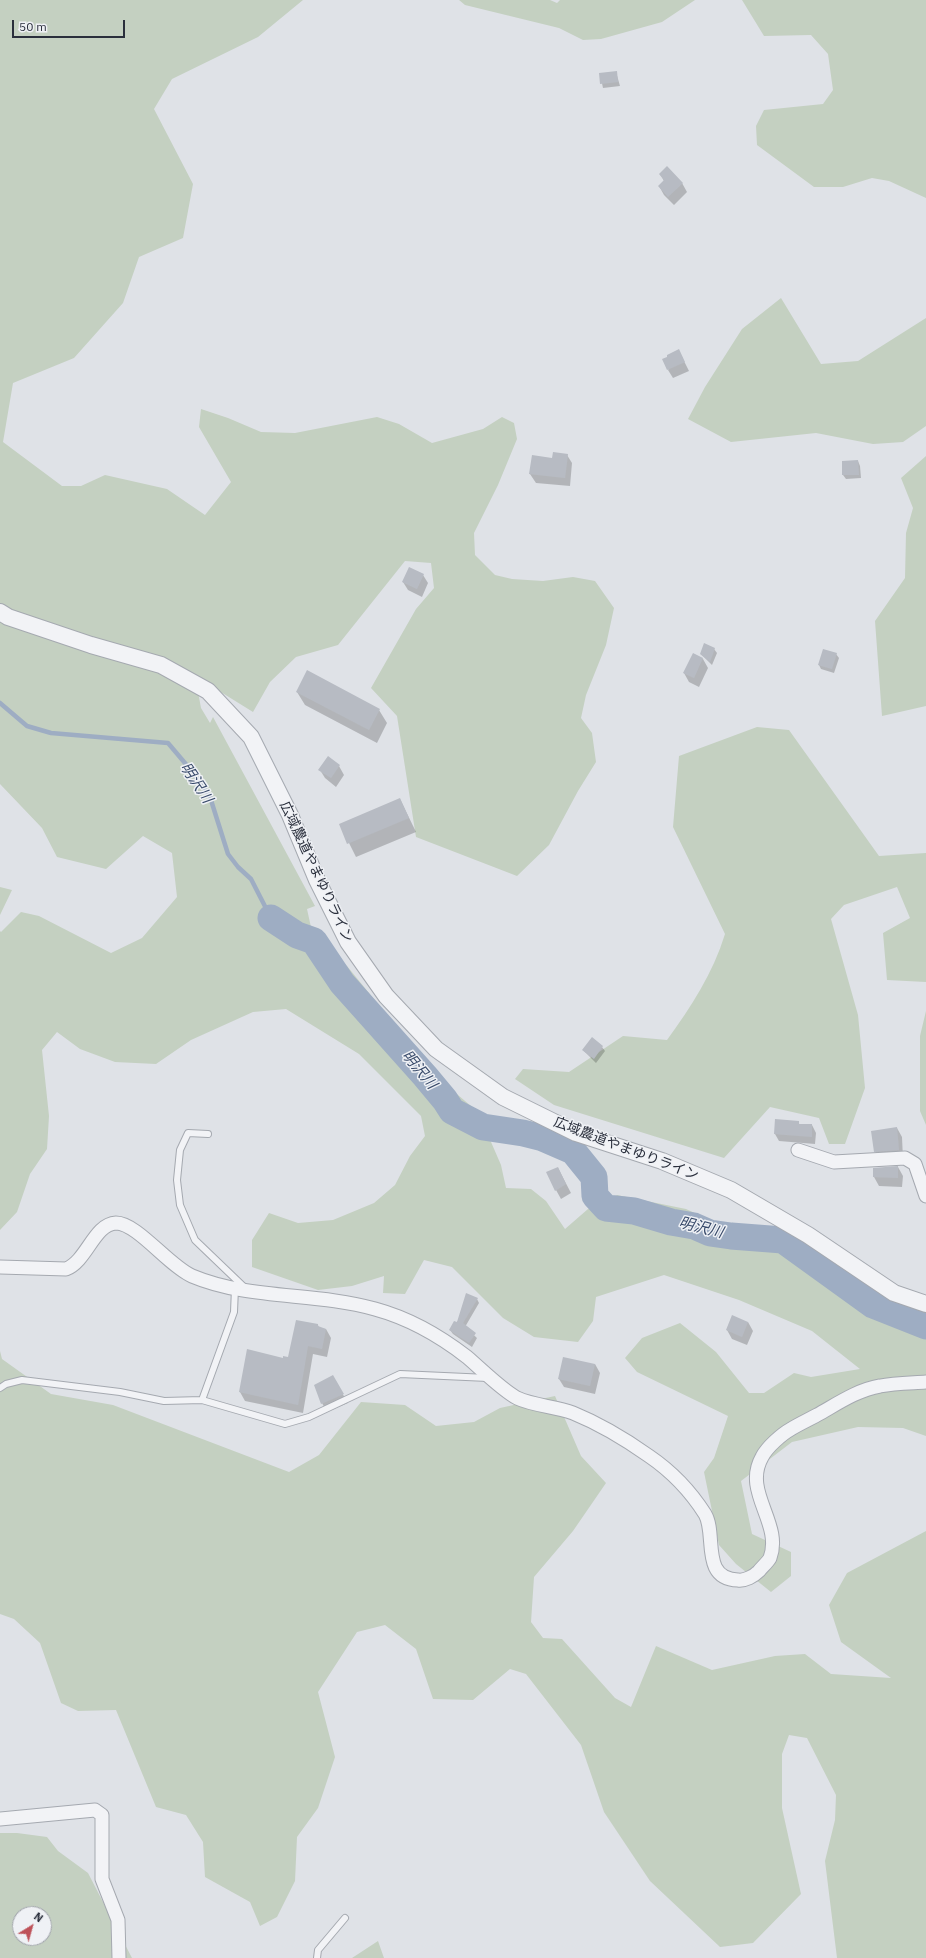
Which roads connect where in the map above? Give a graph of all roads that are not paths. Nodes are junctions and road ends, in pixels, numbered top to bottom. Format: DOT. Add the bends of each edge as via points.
graph roads {
  1 [pos="0,612"];
  2 [pos="208,1134"];
  3 [pos="798,1150"];
  4 [pos="926,1196"];
  5 [pos="0,1267"];
  6 [pos="241,1289"];
  7 [pos="926,1304"];
  8 [pos="491,1378"];
  9 [pos="926,1382"];
  10 [pos="0,1388"];
  11 [pos="202,1400"];
  12 [pos="0,1819"];
  13 [pos="345,1918"];
  14 [pos="119,1958"];
  15 [pos="317,1958"];
  1 -- 7 [label="street, 広域農道やまゆりライン" via="90,645 161,665 208,691 251,737 348,942 386,996 436,1049 502,1097 576,1133 662,1161 731,1190 808,1235 894,1293"];
  2 -- 6 [label="lane" via="188,1133 180,1150 177,1180 180,1205 195,1240"];
  3 -- 4 [label="street" via="834,1162 905,1158 915,1164"];
  5 -- 6 [label="street" via="61,1269 73,1266 103,1228 116,1223 130,1228 183,1272 209,1282"];
  6 -- 8 [label="street" via="353,1303 396,1316 439,1338"];
  6 -- 11 [label="lane"];
  8 -- 9 [label="street" via="517,1398 572,1413 622,1437 664,1466 707,1517 715,1566 723,1576 739,1581 755,1575 770,1559 772,1538 757,1495 755,1475 762,1455 788,1430 858,1392 880,1386"];
  8 -- 11 [label="lane" via="400,1374 309,1417 285,1424"];
  10 -- 11 [label="lane" via="22,1380 120,1392 164,1401"];
  12 -- 14 [label="street" via="95,1810 102,1815 102,1880 118,1920"];
  13 -- 15 [label="lane" via="318,1950"];
}
